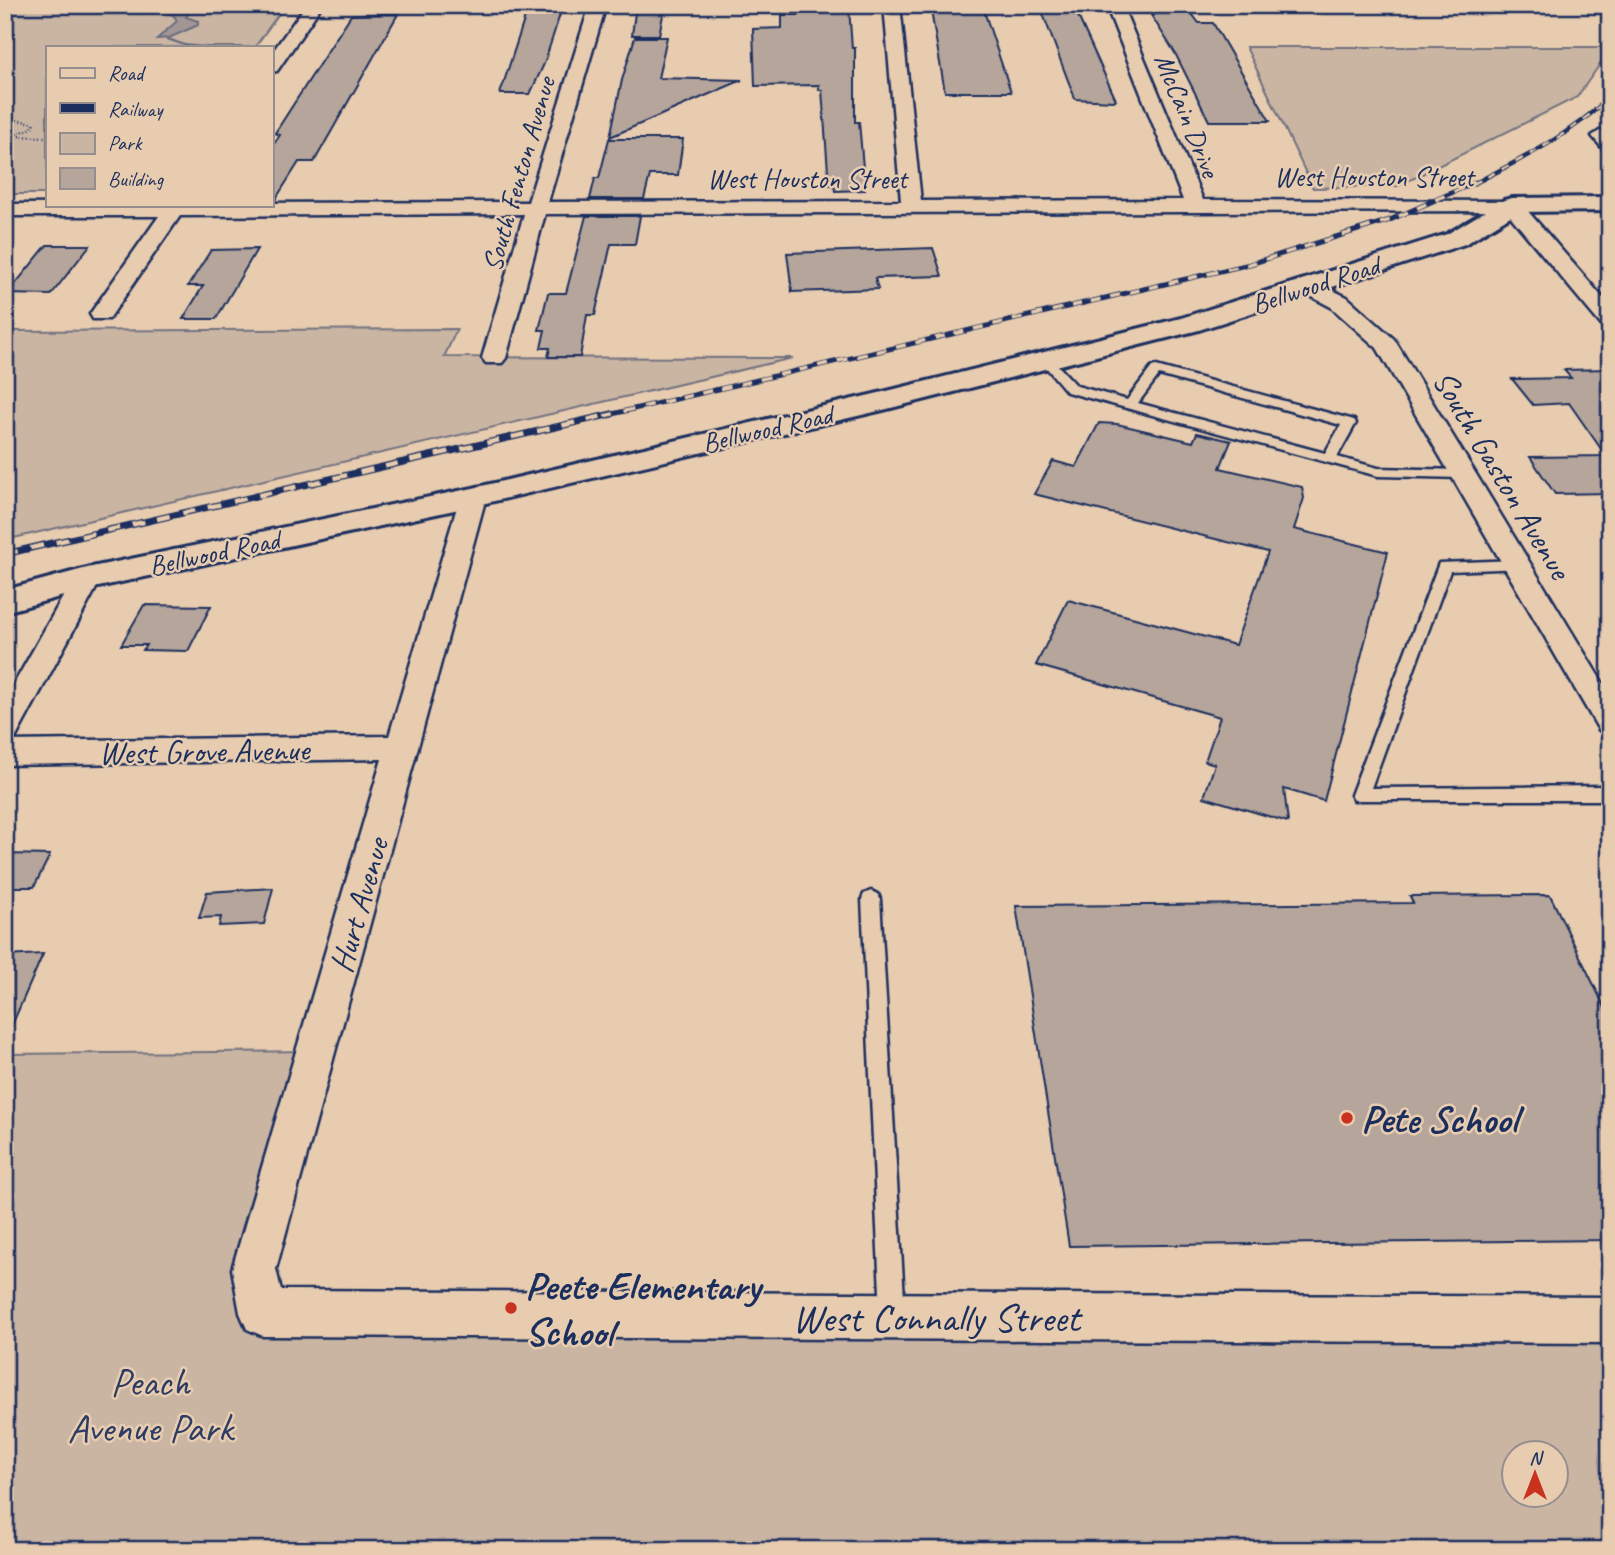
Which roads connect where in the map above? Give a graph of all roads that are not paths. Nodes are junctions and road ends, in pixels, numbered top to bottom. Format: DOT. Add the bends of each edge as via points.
graph roads {
  1 [pos="314,5"];
  2 [pos="598,5"];
  3 [pos="891,5"];
  4 [pos="1114,5"];
  5 [pos="273,64"];
  6 [pos="1610,204"];
  7 [pos="1513,205"];
  8 [pos="1195,206"];
  9 [pos="176,207"];
  10 [pos="912,207"];
  11 [pos="536,209"];
  12 [pos="5,210"];
  13 [pos="1309,286"];
  14 [pos="101,314"];
  15 [pos="1610,321"];
  16 [pos="494,358"];
  17 [pos="1046,360"];
  18 [pos="1130,405"];
  19 [pos="1329,459"];
  20 [pos="1462,474"];
  21 [pos="473,497"];
  22 [pos="1517,565"];
  23 [pos="87,579"];
  24 [pos="5,601"];
  25 [pos="1610,722"];
  26 [pos="5,729"];
  27 [pos="403,747"];
  28 [pos="5,753"];
  29 [pos="1610,793"];
  30 [pos="871,899"];
  31 [pos="263,1313"];
  32 [pos="893,1316"];
  33 [pos="1610,1320"];
  1 -- 5 [label="street"];
  2 -- 11 [label="street, South Fenton Avenue"];
  3 -- 10 [label="street"];
  4 -- 8 [label="street, McCain Drive"];
  6 -- 7 [label="street, West Houston Street"];
  7 -- 8 [label="street, West Houston Street"];
  7 -- 13 [label="street, Bellwood Road" via="1457,239"];
  7 -- 15 [label="street"];
  8 -- 10 [label="street, West Houston Street"];
  9 -- 11 [label="street, West Houston Street"];
  9 -- 12 [label="street, West Houston Street"];
  9 -- 14 [label="street"];
  10 -- 11 [label="street, West Houston Street"];
  11 -- 16 [label="street, South Fenton Avenue"];
  13 -- 17 [label="street, Bellwood Road" via="1190,324"];
  13 -- 20 [label="street, South Gaston Avenue" via="1339,302 1386,344"];
  17 -- 18 [label="lane" via="1072,389"];
  17 -- 21 [label="street, Bellwood Road"];
  18 -- 19 [label="lane"];
  18 -- 19 [label="lane" via="1156,370 1349,422"];
  19 -- 20 [label="lane" via="1378,472"];
  20 -- 22 [label="street, South Gaston Avenue"];
  21 -- 23 [label="street, Bellwood Road"];
  21 -- 27 [label="street, Hurt Avenue"];
  22 -- 25 [label="street, South Gaston Avenue"];
  22 -- 29 [label="lane" via="1444,566 1360,795"];
  23 -- 24 [label="street, Bellwood Road"];
  23 -- 26 [label="street"];
  27 -- 28 [label="street, West Grove Avenue"];
  27 -- 31 [label="street, Hurt Avenue" via="254,1269"];
  30 -- 32 [label="lane"];
  31 -- 32 [label="street, West Connally Street"];
  32 -- 33 [label="street, West Connally Street"];
}
